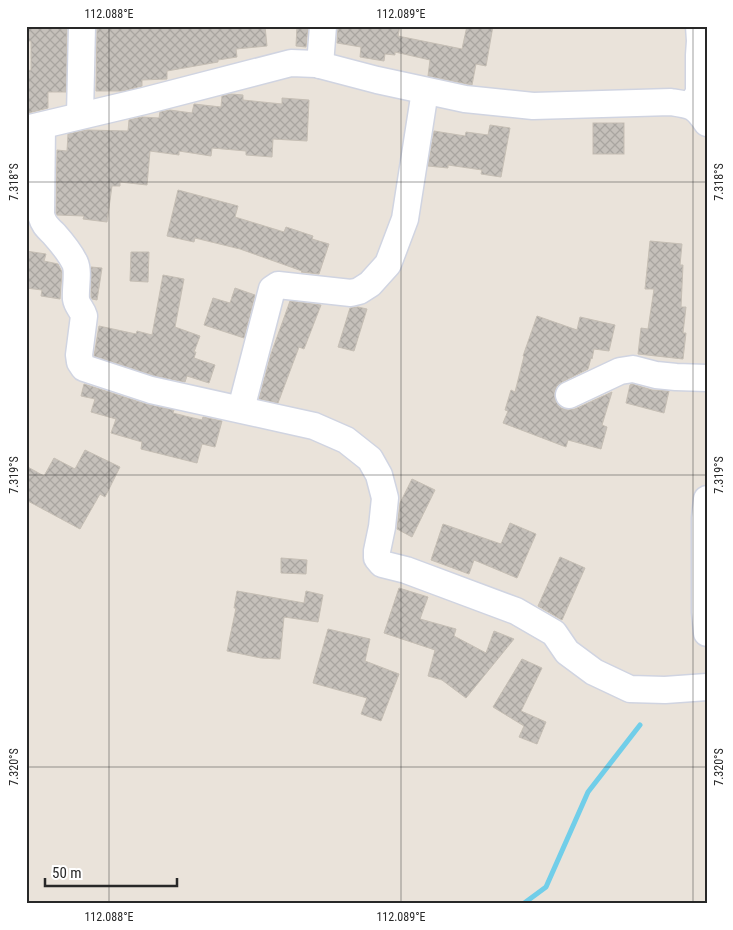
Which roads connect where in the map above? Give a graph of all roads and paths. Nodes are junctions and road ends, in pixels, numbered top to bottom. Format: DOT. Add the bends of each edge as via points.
graph roads {
  1 [pos="82,26"];
  2 [pos="323,26"];
  3 [pos="698,26"];
  4 [pos="320,65"];
  5 [pos="425,91"];
  6 [pos="699,114"];
  7 [pos="80,115"];
  8 [pos="34,127"];
  9 [pos="707,378"];
  10 [pos="569,395"];
  11 [pos="241,409"];
  12 [pos="707,499"];
  13 [pos="707,632"];
  14 [pos="707,687"];
  1 -- 7 [label="street"];
  2 -- 4 [label="street"];
  3 -- 6 [label="street"];
  4 -- 5 [label="street"];
  4 -- 7 [label="street" via="291,63"];
  5 -- 6 [label="street" via="533,106 671,102"];
  5 -- 11 [label="street" via="404,219 388,264 370,284 351,293 278,285 272,289"];
  7 -- 8 [label="street"];
  8 -- 11 [label="street" via="41,215 44,224 55,234 76,265 76,300 84,316 79,355 84,368 150,390"];
  9 -- 10 [label="street" via="662,376 633,369 620,371"];
  11 -- 14 [label="street" via="314,426 346,440 370,459 380,475 385,498 377,550 377,558 382,564 516,611 554,634 567,652 594,672 630,689"];
  12 -- 13 [label="street"];
}
